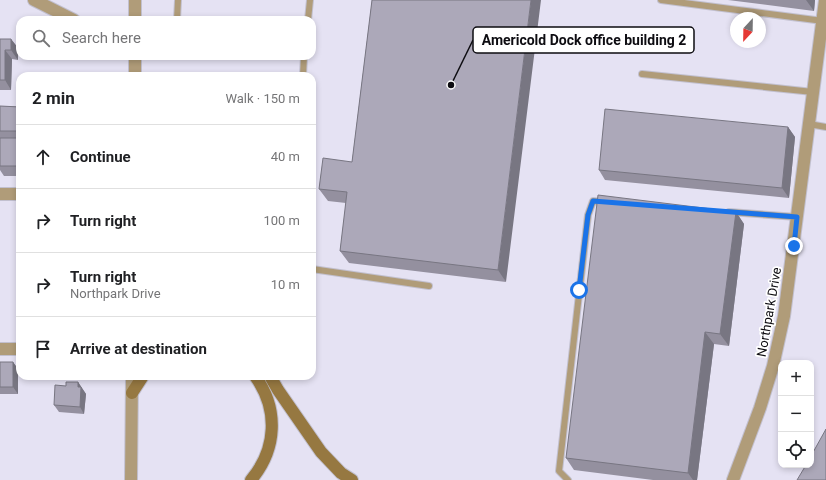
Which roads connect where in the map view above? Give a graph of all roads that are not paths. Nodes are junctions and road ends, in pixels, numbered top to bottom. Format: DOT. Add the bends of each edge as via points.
graph roads {
  1 [pos="34,0"];
  2 [pos="135,0"];
  3 [pos="178,0"];
  4 [pos="310,0"];
  5 [pos="661,0"];
  6 [pos="825,0"];
  7 [pos="66,16"];
  8 [pos="135,16"];
  9 [pos="177,16"];
  10 [pos="308,16"];
  11 [pos="824,25"];
  12 [pos="135,60"];
  13 [pos="304,60"];
  14 [pos="135,72"];
  15 [pos="303,72"];
  16 [pos="642,74"];
  17 [pos="813,92"];
  18 [pos="809,124"];
  19 [pos="826,127"];
  20 [pos="0,194"];
  21 [pos="16,194"];
  22 [pos="609,202"];
  23 [pos="719,211"];
  24 [pos="797,217"];
  25 [pos="316,270"];
  26 [pos="429,286"];
  27 [pos="0,348"];
  28 [pos="16,349"];
  29 [pos="132,380"];
  30 [pos="140,380"];
  31 [pos="257,380"];
  32 [pos="272,380"];
  33 [pos="132,393"];
  34 [pos="131,480"];
  35 [pos="251,480"];
  36 [pos="352,480"];
  37 [pos="568,480"];
  38 [pos="733,480"];
  1 -- 7 [label="street"];
  2 -- 8 [label="street"];
  3 -- 9 [label="lane"];
  4 -- 10 [label="lane"];
  5 -- 11 [label="lane"];
  6 -- 11 [label="street, Northpark Drive"];
  11 -- 17 [label="street, Northpark Drive"];
  12 -- 14 [label="street"];
  13 -- 15 [label="lane"];
  16 -- 17 [label="lane"];
  17 -- 18 [label="street, Northpark Drive"];
  18 -- 19 [label="lane"];
  18 -- 24 [label="street, Northpark Drive"];
  20 -- 21 [label="street"];
  22 -- 37 [label="lane" via="593,201 588,215 559,471"];
  23 -- 24 [label="lane"];
  24 -- 38 [label="street, Northpark Drive" via="784,316 774,366"];
  25 -- 26 [label="lane"];
  27 -- 28 [label="street"];
  29 -- 33 [label="street"];
  30 -- 33 [label="street"];
  31 -- 35 [label="street" via="268,399 272,420 266,458"];
  32 -- 36 [label="street" via="321,452"];
  33 -- 34 [label="street"];
}
